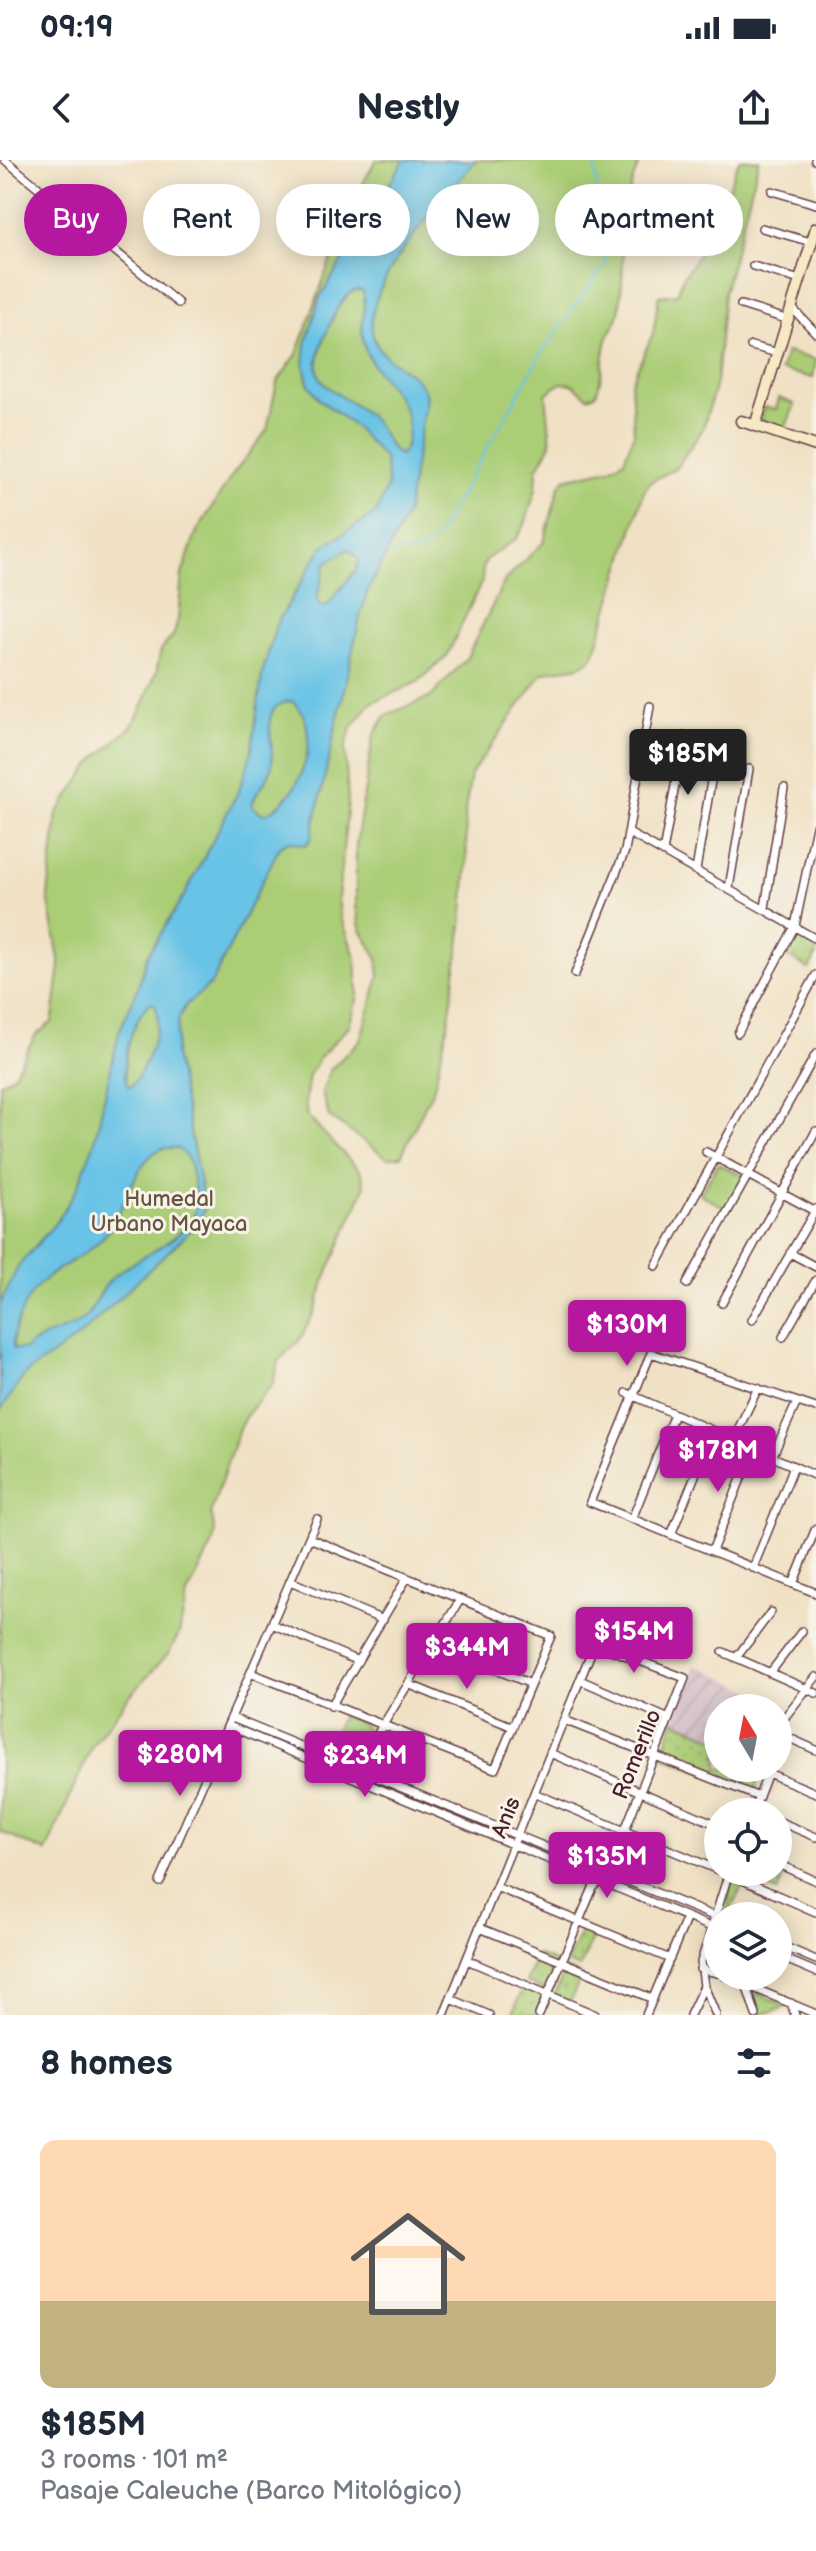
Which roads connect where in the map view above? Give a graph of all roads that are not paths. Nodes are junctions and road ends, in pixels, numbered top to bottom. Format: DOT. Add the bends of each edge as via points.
graph roads {
  1 [pos="5,160"];
  2 [pos="772,191"];
  3 [pos="816,204"];
  4 [pos="762,228"];
  5 [pos="816,228"];
  6 [pos="811,242"];
  7 [pos="812,258"];
  8 [pos="753,266"];
  9 [pos="800,280"];
  10 [pos="178,303"];
  11 [pos="741,305"];
  12 [pos="792,308"];
  13 [pos="789,320"];
  14 [pos="816,333"];
  15 [pos="751,346"];
  16 [pos="778,353"];
  17 [pos="741,421"];
  18 [pos="755,426"];
  19 [pos="816,446"];
  20 [pos="650,706"];
  21 [pos="684,736"];
  22 [pos="716,752"];
  23 [pos="749,769"];
  24 [pos="784,788"];
  25 [pos="816,826"];
  26 [pos="629,833"];
  27 [pos="663,852"];
  28 [pos="696,870"];
  29 [pos="729,888"];
  30 [pos="765,908"];
  31 [pos="795,926"];
  32 [pos="816,939"];
  33 [pos="575,974"];
  34 [pos="816,975"];
  35 [pos="738,1033"];
  36 [pos="816,1054"];
  37 [pos="816,1131"];
  38 [pos="706,1152"];
  39 [pos="715,1158"];
  40 [pos="748,1174"];
  41 [pos="782,1192"];
  42 [pos="816,1211"];
  43 [pos="790,1253"];
  44 [pos="656,1266"];
  45 [pos="816,1267"];
  46 [pos="816,1280"];
  47 [pos="687,1284"];
  48 [pos="722,1303"];
  49 [pos="752,1320"];
  50 [pos="783,1337"];
  51 [pos="758,1388"];
  52 [pos="630,1395"];
  53 [pos="797,1402"];
  54 [pos="816,1408"];
  55 [pos="674,1414"];
  56 [pos="713,1431"];
  57 [pos="733,1440"];
  58 [pos="753,1449"];
  59 [pos="772,1457"];
  60 [pos="794,1466"];
  61 [pos="815,1474"];
  62 [pos="317,1519"];
  63 [pos="632,1519"];
  64 [pos="816,1528"];
  65 [pos="671,1535"];
  66 [pos="309,1538"];
  67 [pos="712,1551"];
  68 [pos="753,1568"];
  69 [pos="407,1578"];
  70 [pos="290,1581"];
  71 [pos="793,1584"];
  72 [pos="816,1593"];
  73 [pos="460,1600"];
  74 [pos="771,1612"];
  75 [pos="383,1620"];
  76 [pos="272,1624"];
  77 [pos="802,1631"];
  78 [pos="599,1633"];
  79 [pos="433,1644"];
  80 [pos="595,1644"];
  81 [pos="723,1652"];
  82 [pos="736,1658"];
  83 [pos="358,1661"];
  84 [pos="251,1673"];
  85 [pos="770,1673"];
  86 [pos="816,1677"];
  87 [pos="580,1680"];
  88 [pos="408,1684"];
  89 [pos="531,1684"];
  90 [pos="806,1688"];
  91 [pos="816,1693"];
  92 [pos="331,1706"];
  93 [pos="792,1707"];
  94 [pos="669,1719"];
  95 [pos="564,1720"];
  96 [pos="230,1722"];
  97 [pos="382,1726"];
  98 [pos="513,1727"];
  99 [pos="792,1739"];
  100 [pos="816,1750"];
  101 [pos="550,1753"];
  102 [pos="654,1757"];
  103 [pos="353,1774"];
  104 [pos="792,1781"];
  105 [pos="765,1782"];
  106 [pos="640,1791"];
  107 [pos="534,1793"];
  108 [pos="816,1793"];
  109 [pos="759,1797"];
  110 [pos="704,1819"];
  111 [pos="792,1827"];
  112 [pos="624,1832"];
  113 [pos="517,1834"];
  114 [pos="816,1837"];
  115 [pos="513,1843"];
  116 [pos="704,1864"];
  117 [pos="792,1870"];
  118 [pos="608,1873"];
  119 [pos="600,1880"];
  120 [pos="816,1881"];
  121 [pos="160,1882"];
  122 [pos="757,1886"];
  123 [pos="496,1887"];
  124 [pos="816,1912"];
  125 [pos="704,1913"];
  126 [pos="687,1917"];
  127 [pos="577,1923"];
  128 [pos="704,1924"];
  129 [pos="480,1928"];
  130 [pos="792,1949"];
  131 [pos="815,1958"];
  132 [pos="670,1959"];
  133 [pos="704,1959"];
  134 [pos="467,1960"];
  135 [pos="792,1962"];
  136 [pos="562,1963"];
  137 [pos="700,1969"];
  138 [pos="704,1970"];
  139 [pos="816,1972"];
  140 [pos="704,1986"];
  141 [pos="706,1990"];
  142 [pos="748,1990"];
  143 [pos="758,1990"];
  144 [pos="548,1995"];
  145 [pos="451,1999"];
  146 [pos="653,1999"];
  147 [pos="791,2003"];
  148 [pos="816,2014"];
  149 [pos="444,2015"];
  150 [pos="489,2015"];
  151 [pos="539,2015"];
  152 [pos="596,2015"];
  153 [pos="646,2015"];
  154 [pos="690,2015"];
  155 [pos="716,2015"];
  156 [pos="756,2015"];
  157 [pos="795,2015"];
  1 -- 10 [label="street"];
  2 -- 3 [label="street"];
  4 -- 6 [label="street"];
  5 -- 6 [label="street"];
  6 -- 7 [label="street"];
  7 -- 9 [label="street"];
  8 -- 9 [label="street"];
  9 -- 12 [label="street"];
  11 -- 13 [label="street"];
  12 -- 13 [label="street"];
  12 -- 14 [label="street"];
  13 -- 16 [label="street"];
  15 -- 16 [label="street"];
  16 -- 18 [label="street"];
  17 -- 18 [label="street"];
  18 -- 19 [label="street"];
  20 -- 26 [label="street"];
  21 -- 27 [label="street"];
  22 -- 28 [label="street"];
  23 -- 29 [label="street"];
  24 -- 30 [label="street"];
  25 -- 31 [label="street"];
  26 -- 27 [label="street"];
  26 -- 33 [label="street"];
  27 -- 28 [label="street"];
  28 -- 29 [label="street"];
  29 -- 30 [label="street"];
  30 -- 31 [label="street"];
  31 -- 32 [label="street"];
  31 -- 35 [label="street"];
  34 -- 39 [label="street"];
  36 -- 40 [label="street"];
  37 -- 41 [label="street"];
  38 -- 39 [label="street"];
  39 -- 40 [label="street"];
  39 -- 44 [label="street"];
  40 -- 41 [label="street"];
  40 -- 47 [label="street"];
  41 -- 42 [label="street"];
  41 -- 48 [label="street"];
  42 -- 43 [label="street"];
  43 -- 45 [label="street"];
  43 -- 49 [label="street"];
  46 -- 50 [label="street"];
  51 -- 52 [label="street" via="651,1353"];
  51 -- 53 [label="street"];
  51 -- 57 [label="street"];
  52 -- 55 [label="street"];
  52 -- 63 [label="street" via="590,1502"];
  53 -- 54 [label="street"];
  53 -- 59 [label="street"];
  55 -- 56 [label="street"];
  55 -- 63 [label="street"];
  56 -- 57 [label="street"];
  56 -- 65 [label="street"];
  57 -- 58 [label="street"];
  58 -- 59 [label="street"];
  58 -- 67 [label="street"];
  59 -- 60 [label="street"];
  60 -- 61 [label="street"];
  60 -- 68 [label="street"];
  62 -- 66 [label="street"];
  63 -- 65 [label="street"];
  64 -- 71 [label="street"];
  65 -- 67 [label="street"];
  66 -- 69 [label="street"];
  66 -- 70 [label="street"];
  67 -- 68 [label="street"];
  68 -- 71 [label="street"];
  69 -- 73 [label="street"];
  69 -- 75 [label="street"];
  70 -- 75 [label="street"];
  70 -- 76 [label="street"];
  71 -- 72 [label="street"];
  73 -- 79 [label="street"];
  73 -- 89 [label="street" via="551,1636"];
  74 -- 82 [label="street"];
  75 -- 83 [label="street"];
  76 -- 83 [label="street"];
  76 -- 84 [label="street"];
  77 -- 85 [label="street"];
  78 -- 80 [label="street, Anis"];
  79 -- 88 [label="street"];
  79 -- 89 [label="street"];
  80 -- 87 [label="street, Anis"];
  80 -- 94 [label="street, Romerillo" via="685,1678"];
  81 -- 82 [label="street"];
  82 -- 85 [label="street"];
  83 -- 92 [label="street"];
  84 -- 92 [label="street"];
  84 -- 96 [label="street"];
  85 -- 90 [label="street"];
  86 -- 90 [label="street"];
  87 -- 94 [label="street"];
  87 -- 95 [label="street, Anis"];
  88 -- 97 [label="street"];
  88 -- 98 [label="street"];
  89 -- 98 [label="street"];
  90 -- 91 [label="street"];
  90 -- 93 [label="street"];
  92 -- 97 [label="street"];
  94 -- 102 [label="street, Romerillo"];
  95 -- 101 [label="street, Anis"];
  95 -- 102 [label="street"];
  96 -- 103 [label="street"];
  96 -- 121 [label="street"];
  97 -- 98 [label="street" via="495,1769"];
  97 -- 103 [label="street"];
  99 -- 100 [label="street"];
  101 -- 106 [label="street"];
  101 -- 107 [label="street, Anis"];
  102 -- 106 [label="street, Romerillo"];
  102 -- 109 [label="street"];
  103 -- 113 [label="street"];
  103 -- 115 [label="street"];
  104 -- 108 [label="street"];
  105 -- 109 [label="street"];
  106 -- 110 [label="street"];
  106 -- 112 [label="street, Romerillo"];
  107 -- 112 [label="street"];
  107 -- 113 [label="street, Anis"];
  111 -- 114 [label="street"];
  112 -- 116 [label="street"];
  112 -- 118 [label="street, Romerillo"];
  113 -- 115 [label="street, Anis"];
  113 -- 118 [label="street"];
  115 -- 119 [label="street"];
  115 -- 123 [label="street, Anis"];
  117 -- 120 [label="street"];
  118 -- 119 [label="street, Romerillo"];
  118 -- 125 [label="street"];
  119 -- 126 [label="street"];
  119 -- 127 [label="street, Romerillo"];
  122 -- 124 [label="street"];
  123 -- 127 [label="street"];
  123 -- 129 [label="street, Anis"];
  126 -- 128 [label="street"];
  126 -- 132 [label="street"];
  127 -- 132 [label="street"];
  127 -- 136 [label="street, Romerillo"];
  129 -- 134 [label="street, Anis"];
  129 -- 136 [label="street"];
  130 -- 131 [label="street"];
  132 -- 146 [label="street"];
  133 -- 137 [label="street"];
  134 -- 144 [label="street"];
  134 -- 145 [label="street, Anis"];
  135 -- 139 [label="street"];
  136 -- 144 [label="street, Romerillo"];
  136 -- 146 [label="street"];
  137 -- 138 [label="street"];
  137 -- 140 [label="street"];
  140 -- 154 [label="street"];
  141 -- 155 [label="street"];
  142 -- 156 [label="street"];
  143 -- 147 [label="street"];
  144 -- 151 [label="street, Romerillo"];
  144 -- 152 [label="street"];
  145 -- 149 [label="street, Anis"];
  145 -- 150 [label="street"];
  146 -- 153 [label="street"];
  147 -- 148 [label="street"];
  147 -- 157 [label="street"];
}
